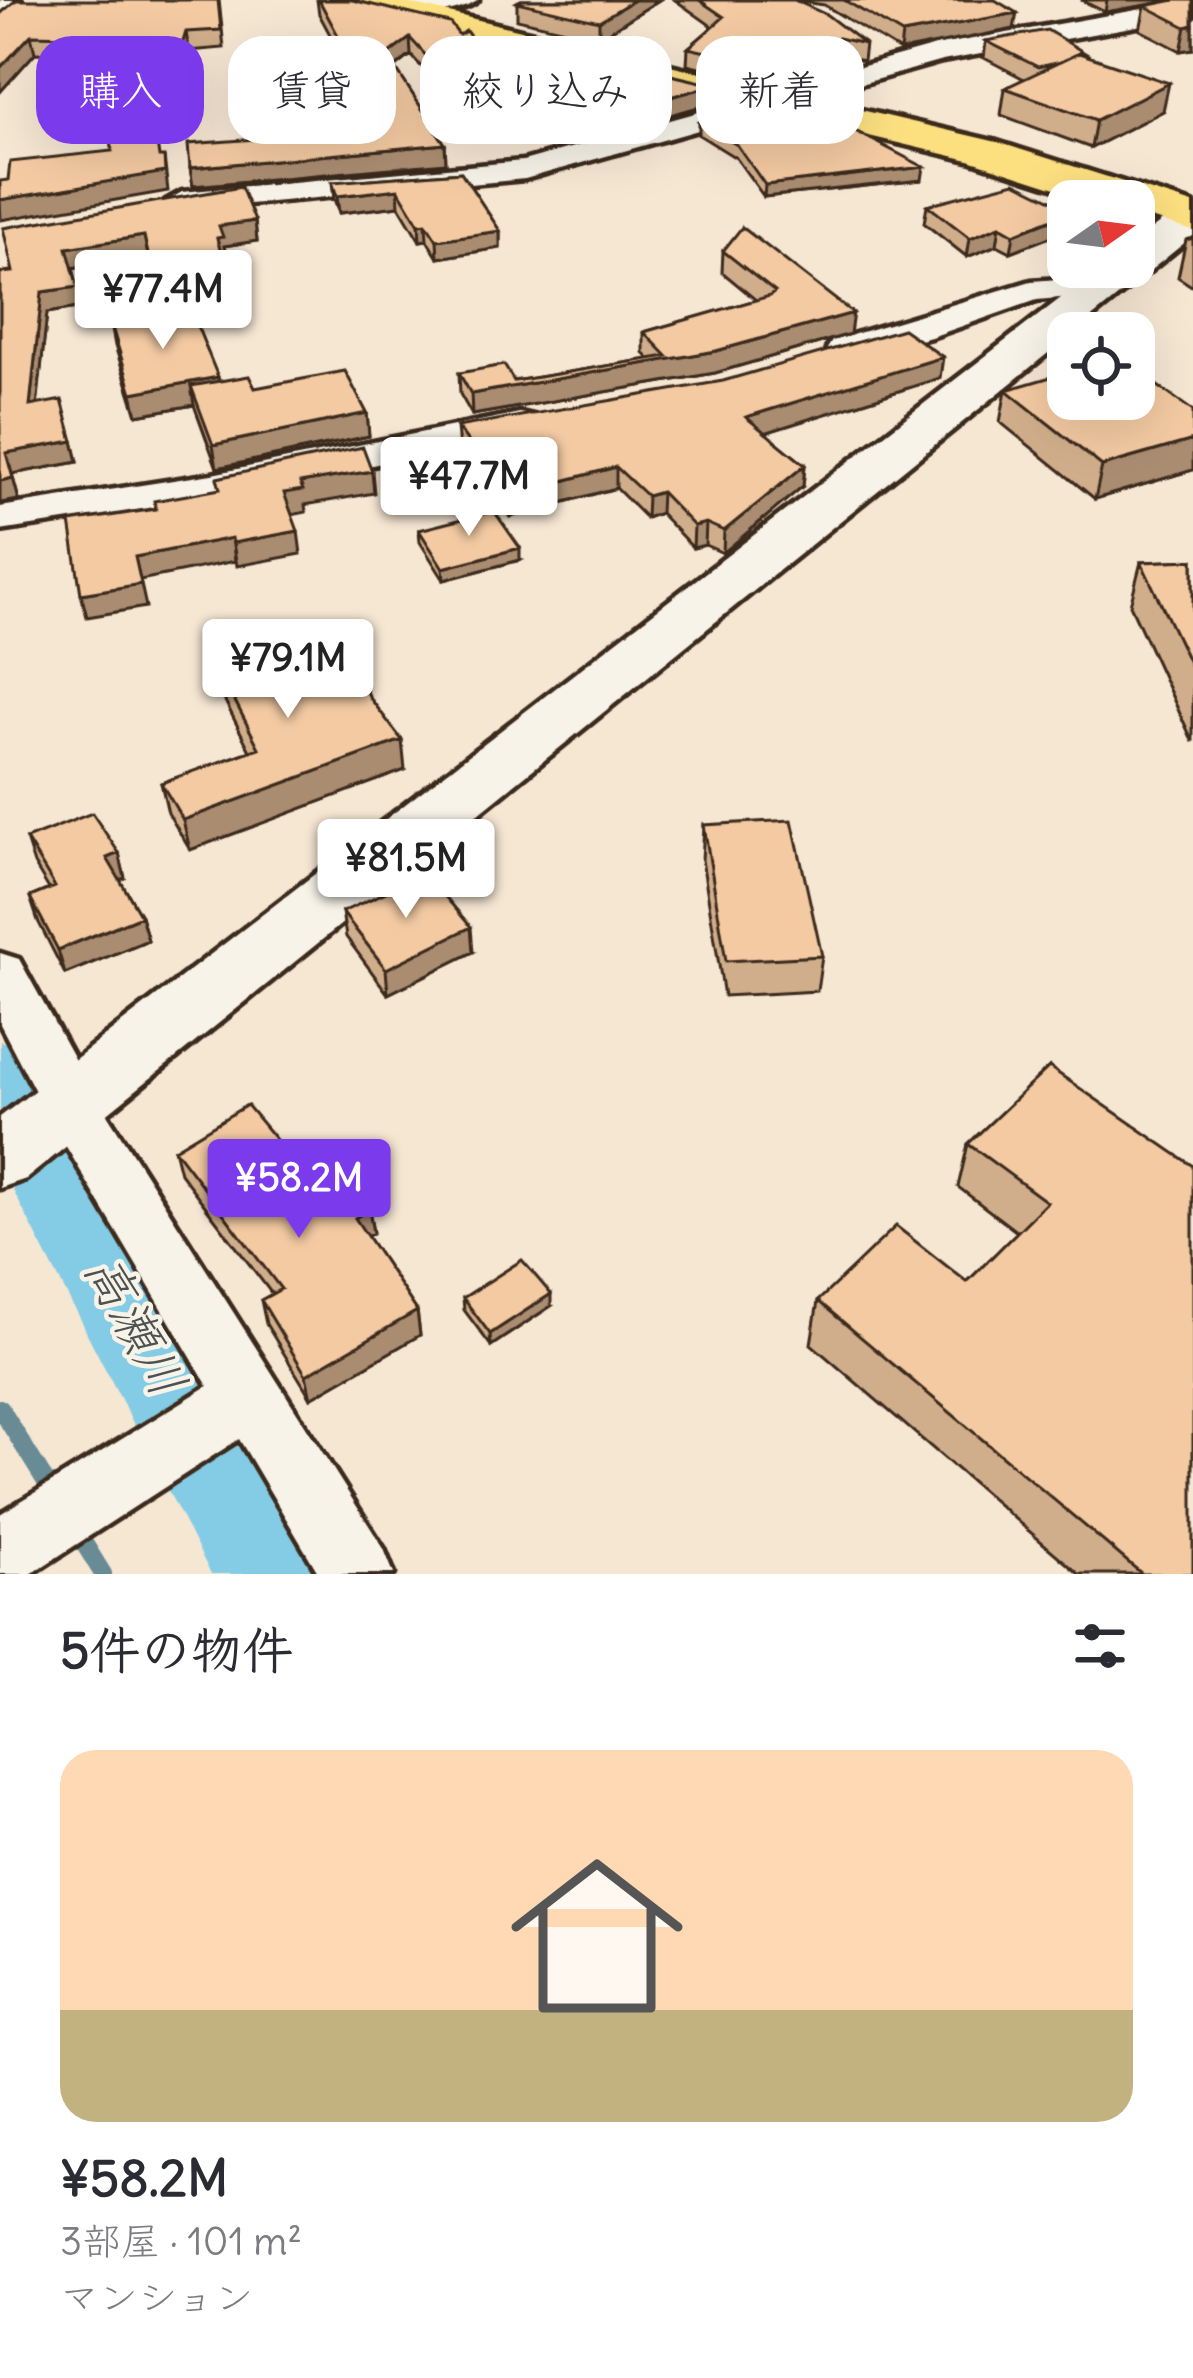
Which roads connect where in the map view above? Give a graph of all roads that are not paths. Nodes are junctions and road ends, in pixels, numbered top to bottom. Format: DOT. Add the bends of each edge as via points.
graph roads {
  1 [pos="8,0"];
  2 [pos="349,0"];
  3 [pos="466,0"];
  4 [pos="401,5"];
  5 [pos="0,6"];
  6 [pos="1193,8"];
  7 [pos="866,44"];
  8 [pos="893,64"];
  9 [pos="864,73"];
  10 [pos="696,79"];
  11 [pos="864,121"];
  12 [pos="696,123"];
  13 [pos="159,205"];
  14 [pos="1193,217"];
  15 [pos="1155,246"];
  16 [pos="1047,288"];
  17 [pos="1101,288"];
  18 [pos="802,362"];
  19 [pos="560,418"];
  20 [pos="0,519"];
  21 [pos="0,973"];
  22 [pos="68,1100"];
  23 [pos="0,1158"];
  24 [pos="249,1396"];
  25 [pos="0,1554"];
  26 [pos="359,1574"];
  1 -- 5 [label="street"];
  2 -- 4 [label="main road"];
  3 -- 4 [label="street"];
  4 -- 10 [label="main road"];
  6 -- 8 [label="street"];
  7 -- 8 [label="street"];
  8 -- 9 [label="street"];
  11 -- 14 [label="main road"];
  12 -- 13 [label="street" via="525,170"];
  14 -- 15 [label="street"];
  16 -- 18 [label="street"];
  17 -- 22 [label="street"];
  19 -- 20 [label="street"];
  21 -- 22 [label="street"];
  22 -- 23 [label="street"];
  22 -- 24 [label="street"];
  24 -- 25 [label="street"];
  24 -- 26 [label="street"];
}
